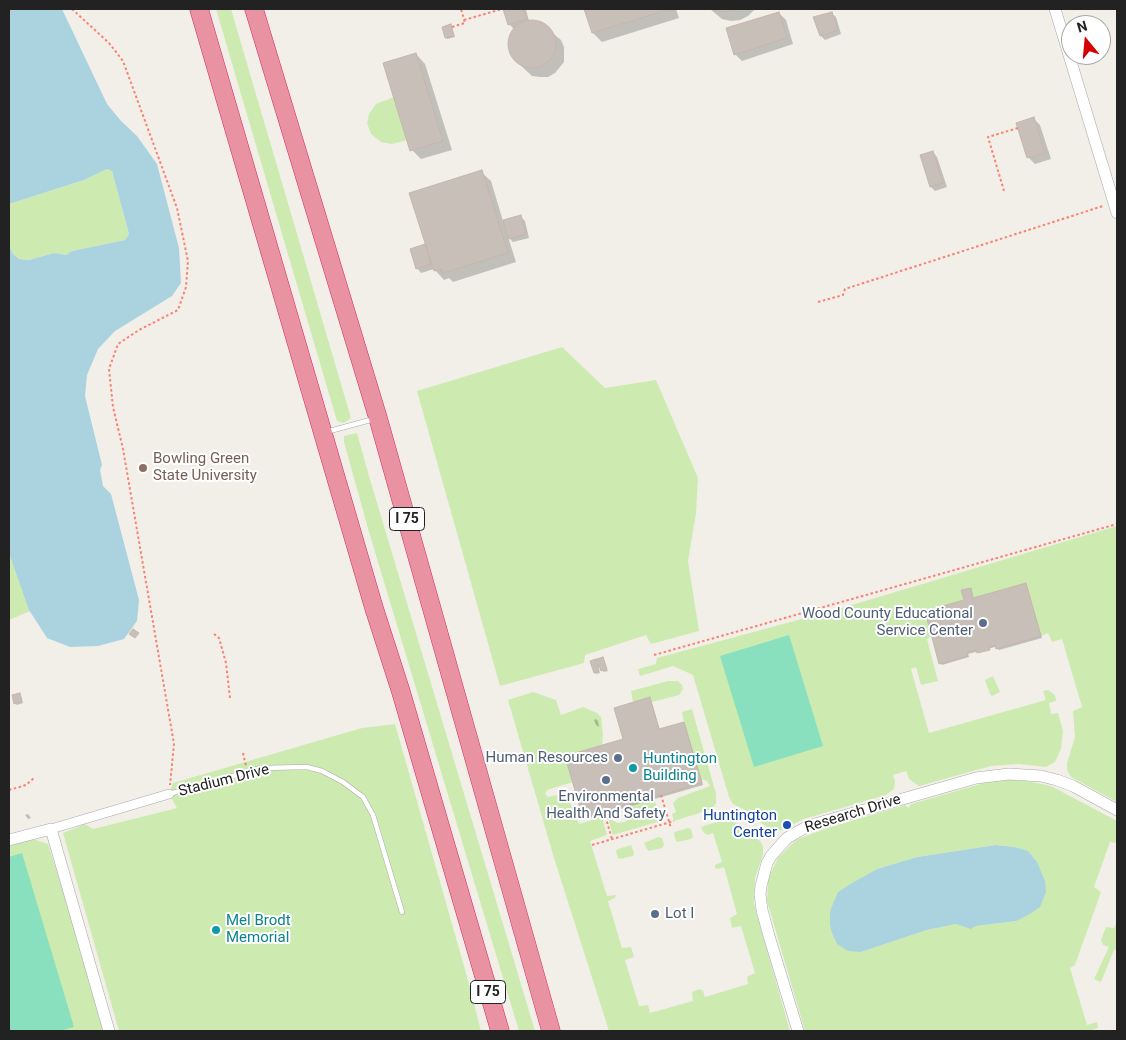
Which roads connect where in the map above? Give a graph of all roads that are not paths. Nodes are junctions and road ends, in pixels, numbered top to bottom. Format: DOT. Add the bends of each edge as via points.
graph roads {
  1 [pos="199,9"];
  2 [pos="254,9"];
  3 [pos="1055,9"];
  4 [pos="1115,200"];
  5 [pos="1117,213"];
  6 [pos="378,418"];
  7 [pos="324,433"];
  8 [pos="169,794"];
  9 [pos="1117,810"];
  10 [pos="51,829"];
  11 [pos="9,840"];
  12 [pos="402,912"];
  13 [pos="476,953"];
  14 [pos="109,1031"];
  15 [pos="497,1031"];
  16 [pos="500,1031"];
  17 [pos="551,1031"];
  18 [pos="798,1031"];
  1 -- 7 [label="highway, I 75"];
  2 -- 6 [label="highway, I 75"];
  3 -- 4 [label="street"];
  4 -- 5 [label="street"];
  6 -- 7 [label="lane"];
  6 -- 17 [label="highway, I 75"];
  7 -- 13 [label="highway, I 75"];
  8 -- 10 [label="street, Stadium Drive"];
  8 -- 12 [label="lane, Stadium Drive" via="261,768 308,767 322,771 363,797 380,834"];
  9 -- 18 [label="street, Research Drive" via="1057,780 1009,774 976,778 808,826 787,838 767,863 760,894 769,936"];
  10 -- 11 [label="street, Stadium Drive"];
  10 -- 14 [label="street"];
  13 -- 15 [label="highway"];
  13 -- 16 [label="highway, I 75"];
}
